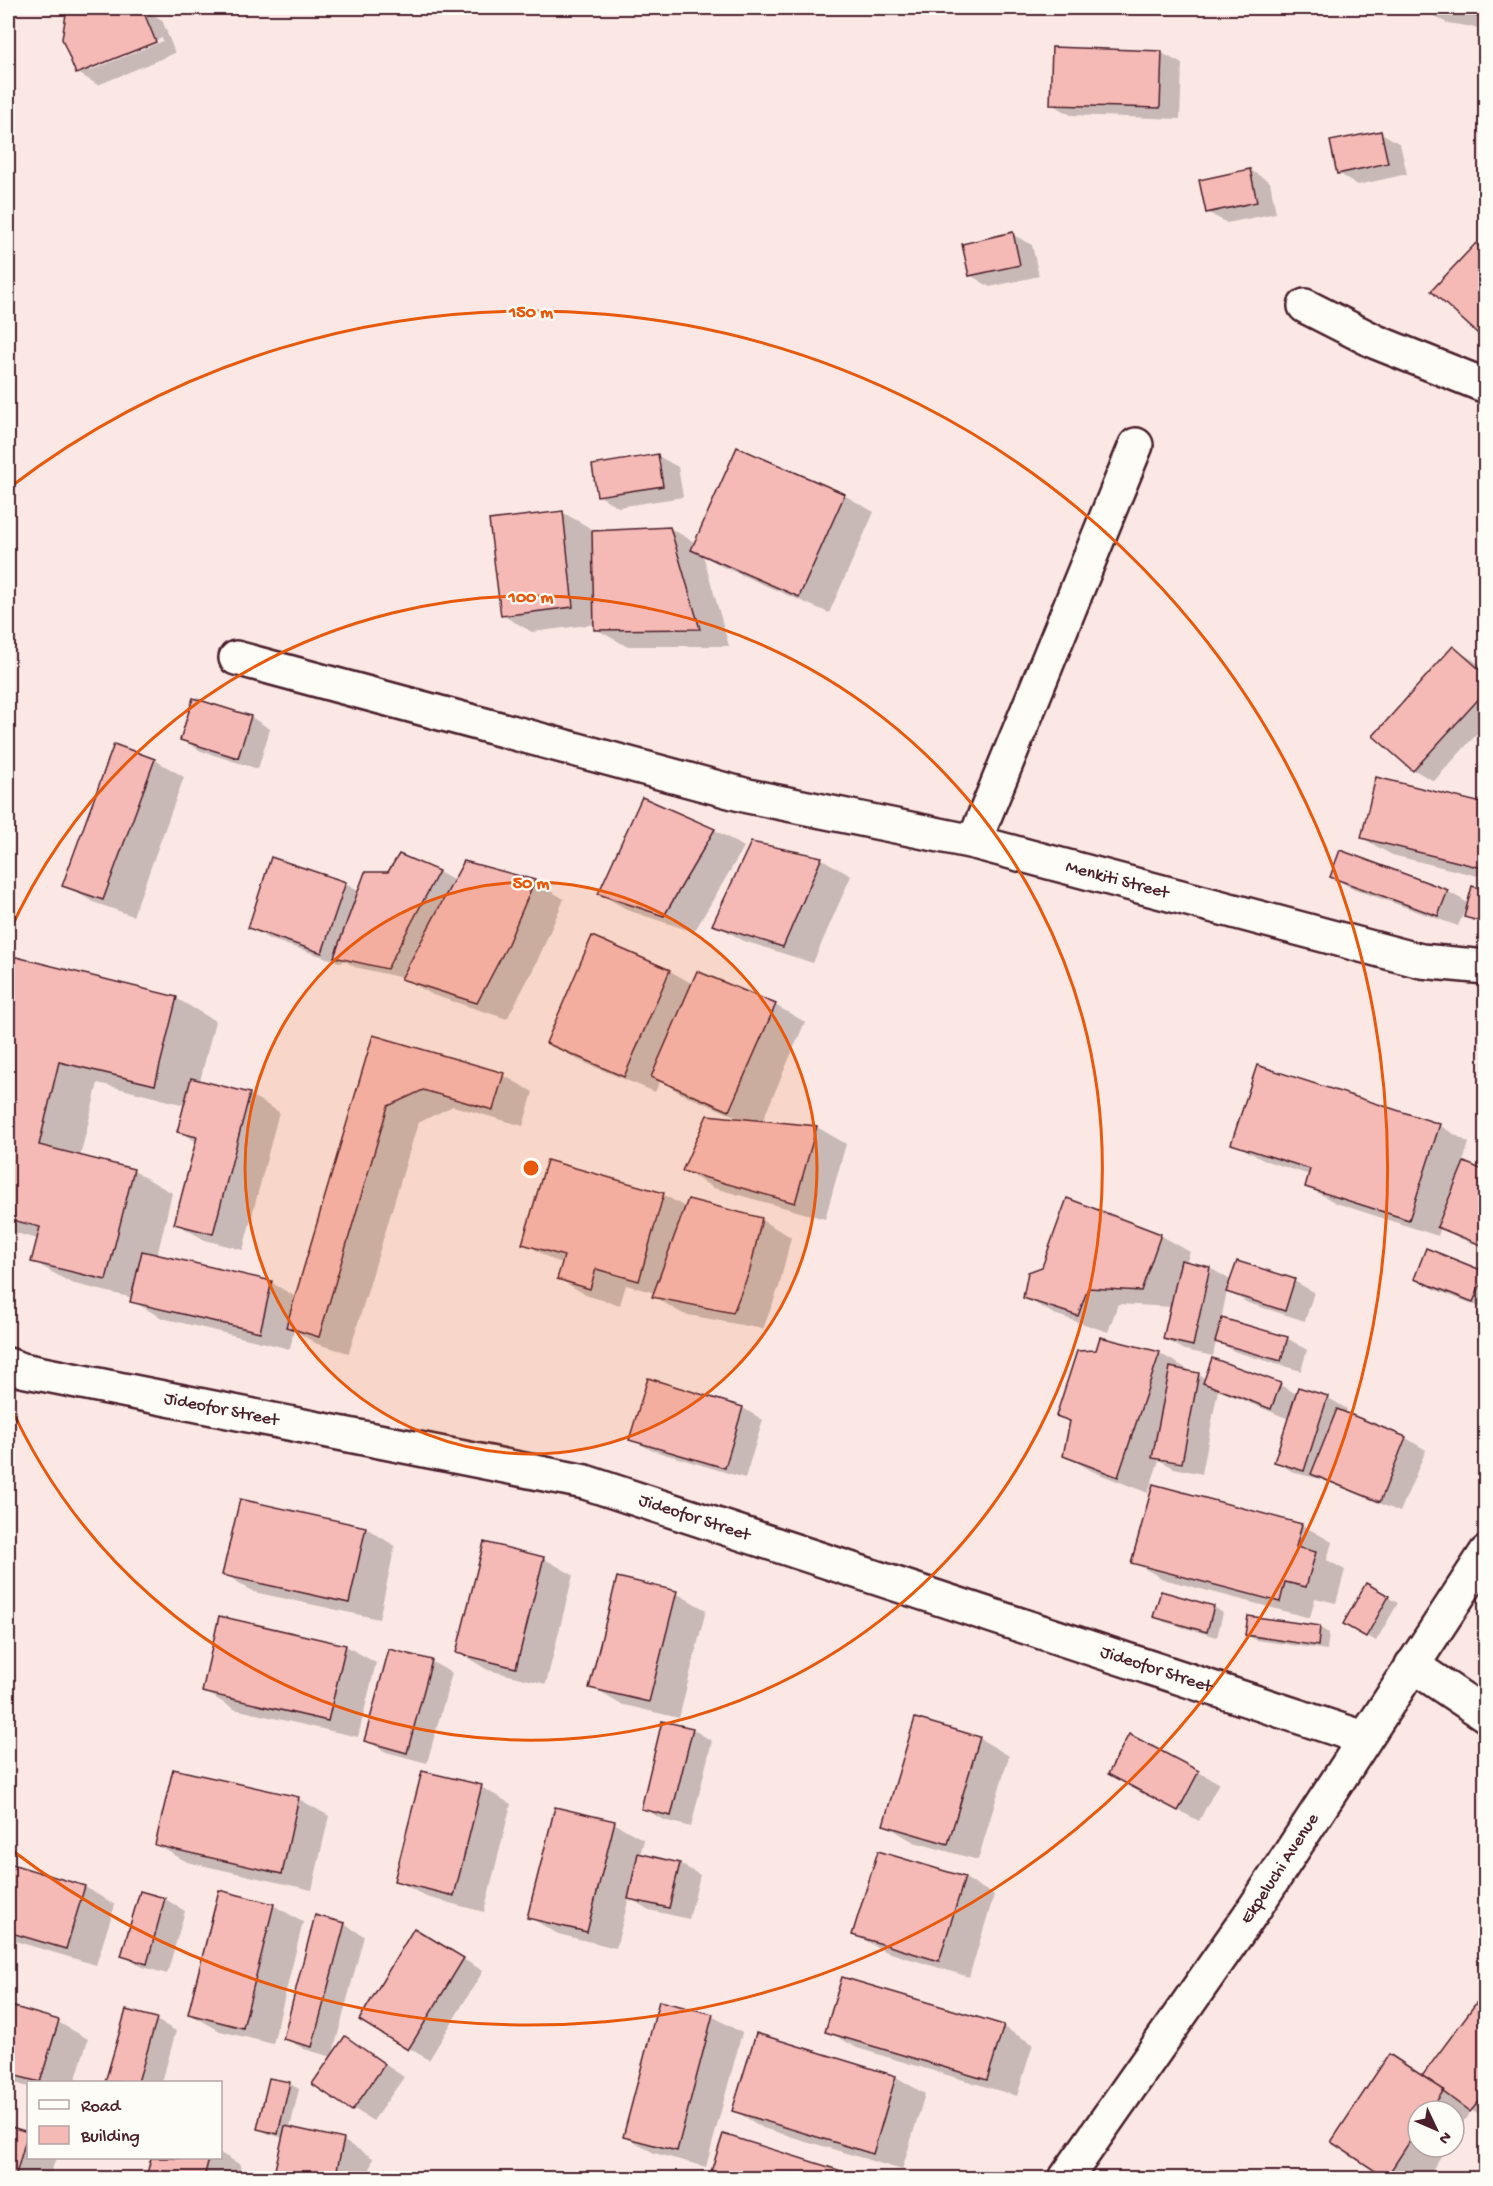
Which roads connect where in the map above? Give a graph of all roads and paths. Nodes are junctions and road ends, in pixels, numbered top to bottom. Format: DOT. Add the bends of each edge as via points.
graph roads {
  1 [pos="1305,306"];
  2 [pos="1485,386"];
  3 [pos="1136,445"];
  4 [pos="236,658"];
  5 [pos="974,842"];
  6 [pos="1485,966"];
  7 [pos="8,1365"];
  8 [pos="1485,1553"];
  9 [pos="1412,1665"];
  10 [pos="1485,1715"];
  11 [pos="1364,1738"];
  12 [pos="1066,2178"];
  1 -- 2 [label="street" via="1376,342"];
  3 -- 5 [label="street"];
  4 -- 5 [label="street, Menkiti Street" via="748,796"];
  5 -- 6 [label="street, Menkiti Street" via="1421,961"];
  7 -- 11 [label="street, Jideofor Street" via="585,1482"];
  8 -- 9 [label="street, Ekpeluchi Avenue"];
  9 -- 10 [label="street"];
  9 -- 11 [label="street, Ekpeluchi Avenue"];
  11 -- 12 [label="street, Ekpeluchi Avenue" via="1254,1909"];
}
